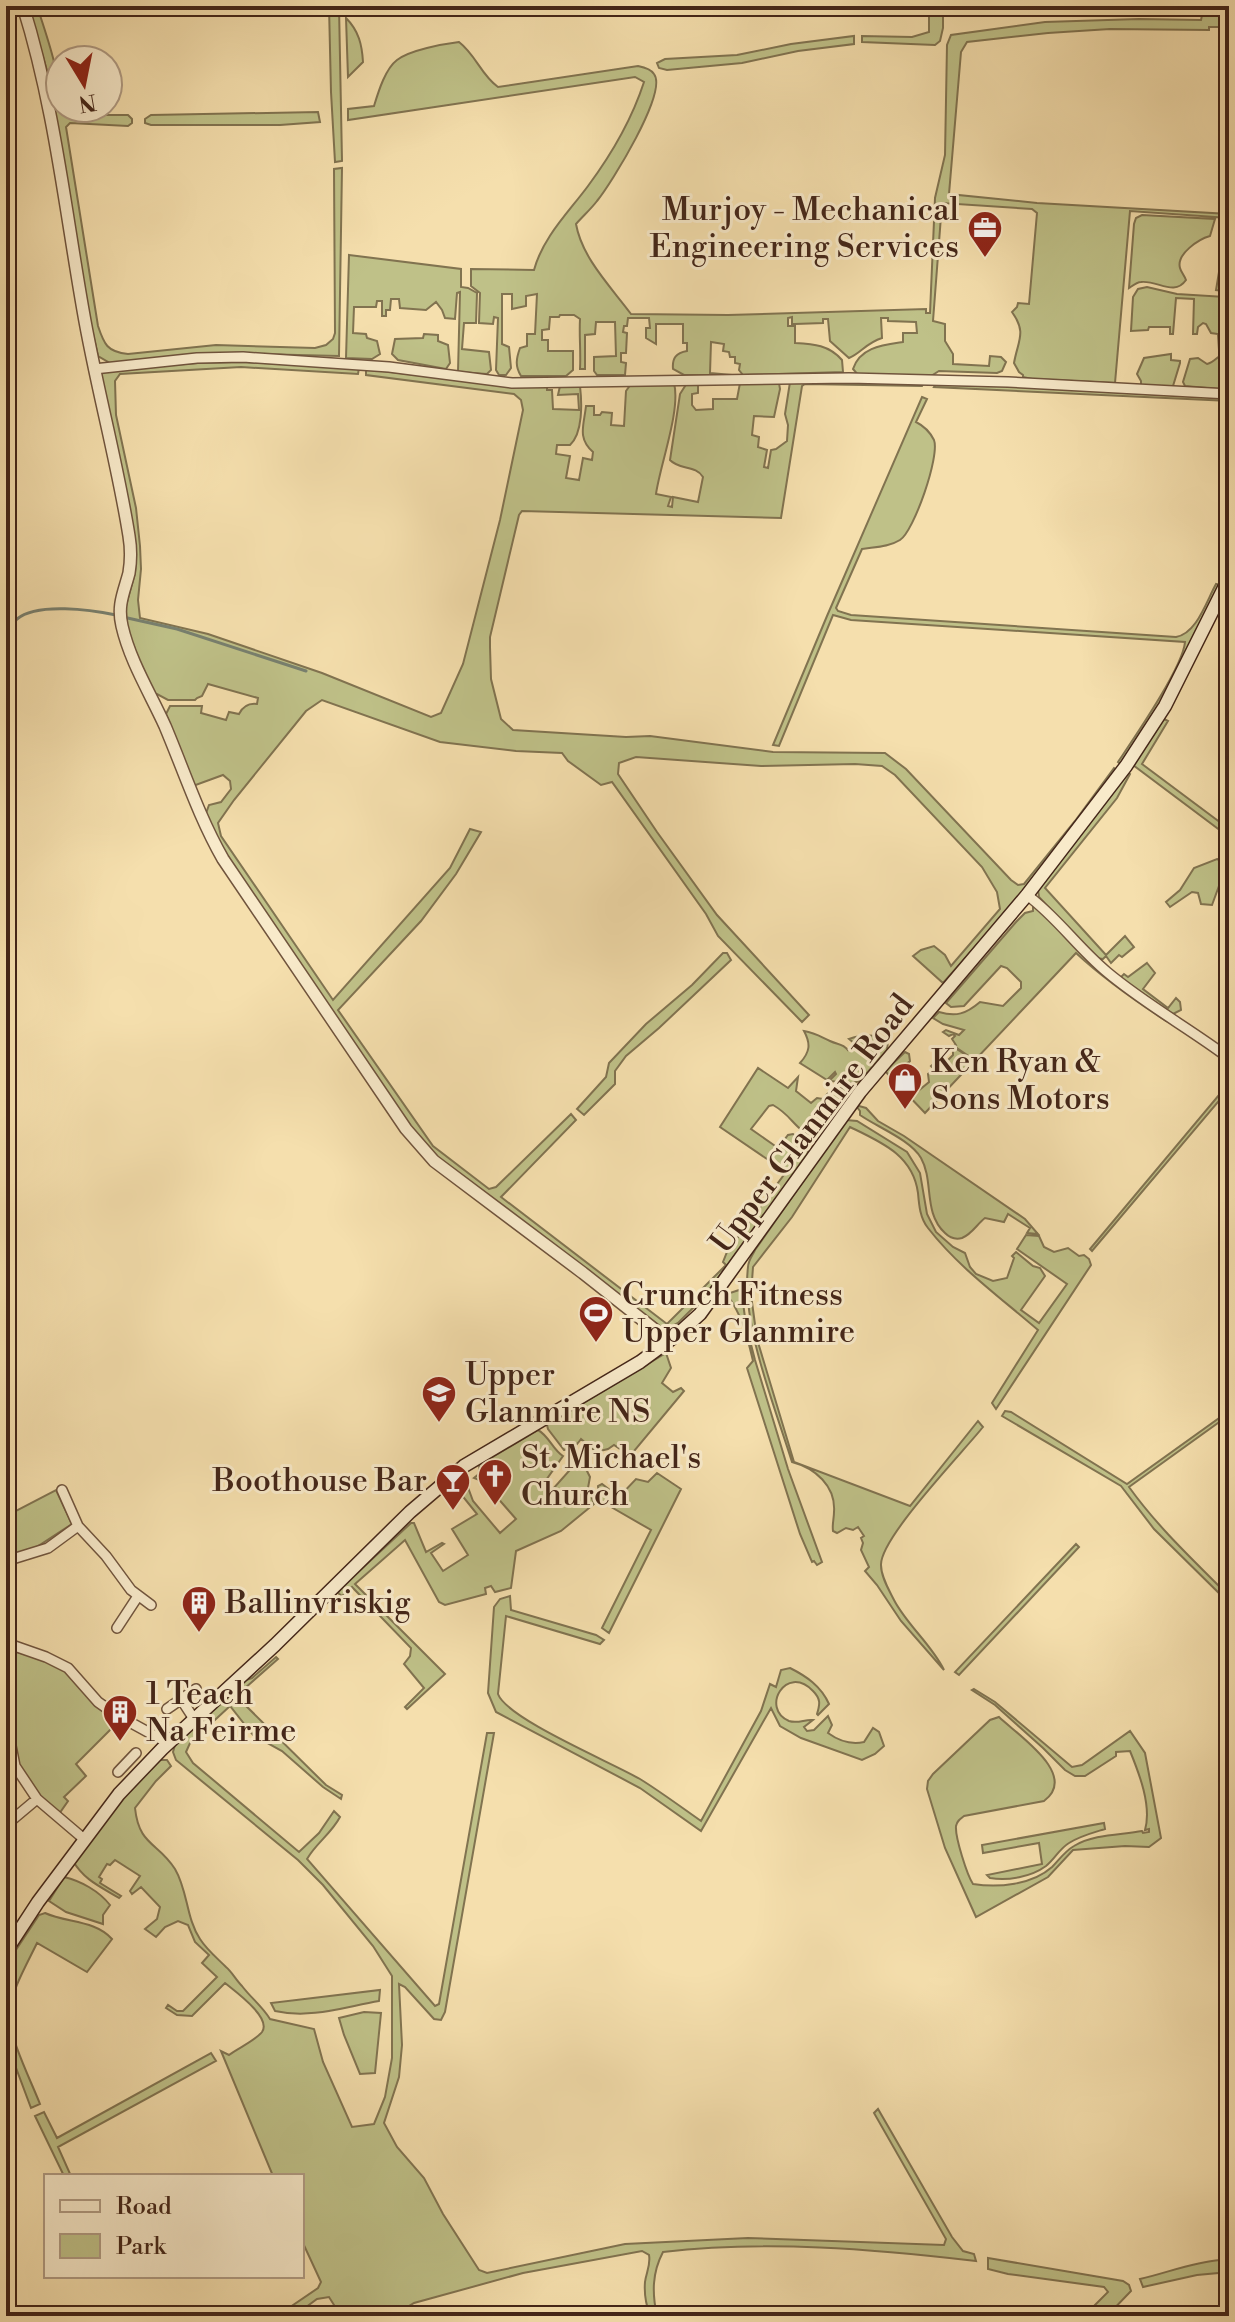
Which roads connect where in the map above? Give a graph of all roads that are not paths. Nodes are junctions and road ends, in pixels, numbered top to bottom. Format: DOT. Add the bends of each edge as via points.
graph roads {
  1 [pos="23,6"];
  2 [pos="94,369"];
  3 [pos="1229,394"];
  4 [pos="1229,578"];
  5 [pos="1027,895"];
  6 [pos="1229,1058"];
  7 [pos="665,1344"];
  8 [pos="62,1490"];
  9 [pos="78,1526"];
  10 [pos="6,1561"];
  11 [pos="138,1596"];
  12 [pos="151,1605"];
  13 [pos="117,1628"];
  14 [pos="6,1643"];
  15 [pos="196,1689"];
  16 [pos="181,1699"];
  17 [pos="167,1709"];
  18 [pos="194,1719"];
  19 [pos="6,1721"];
  20 [pos="168,1743"];
  21 [pos="136,1753"];
  22 [pos="126,1763"];
  23 [pos="10,1767"];
  24 [pos="118,1772"];
  25 [pos="137,1775"];
  26 [pos="37,1799"];
  27 [pos="6,1825"];
  28 [pos="84,1839"];
  29 [pos="6,1951"];
  1 -- 2 [label="street" via="51,117"];
  2 -- 3 [label="street" via="243,357 389,367 512,383 849,378"];
  2 -- 7 [label="street" via="130,541 119,604 122,628 223,859 426,1155 654,1329"];
  4 -- 5 [label="main road, Upper Glanmire Road" via="1153,725"];
  5 -- 6 [label="street" via="1118,981"];
  5 -- 7 [label="main road, Upper Glanmire Road" via="856,1098 709,1303"];
  7 -- 18 [label="main road, Upper Glanmire Road" via="453,1475"];
  8 -- 9 [label="street"];
  9 -- 10 [label="street" via="48,1548"];
  9 -- 11 [label="street"];
  11 -- 12 [label="street"];
  11 -- 13 [label="street"];
  14 -- 20 [label="street" via="68,1668 98,1702"];
  15 -- 16 [label="street"];
  16 -- 17 [label="street"];
  16 -- 18 [label="street"];
  18 -- 20 [label="main road, Upper Glanmire Road"];
  19 -- 23 [label="street"];
  20 -- 25 [label="main road, Upper Glanmire Road"];
  21 -- 22 [label="street"];
  22 -- 24 [label="street"];
  22 -- 25 [label="street"];
  23 -- 26 [label="street"];
  25 -- 28 [label="main road, Upper Glanmire Road"];
  26 -- 27 [label="street"];
  26 -- 28 [label="street"];
  28 -- 29 [label="main road, Upper Glanmire Road"];
}
